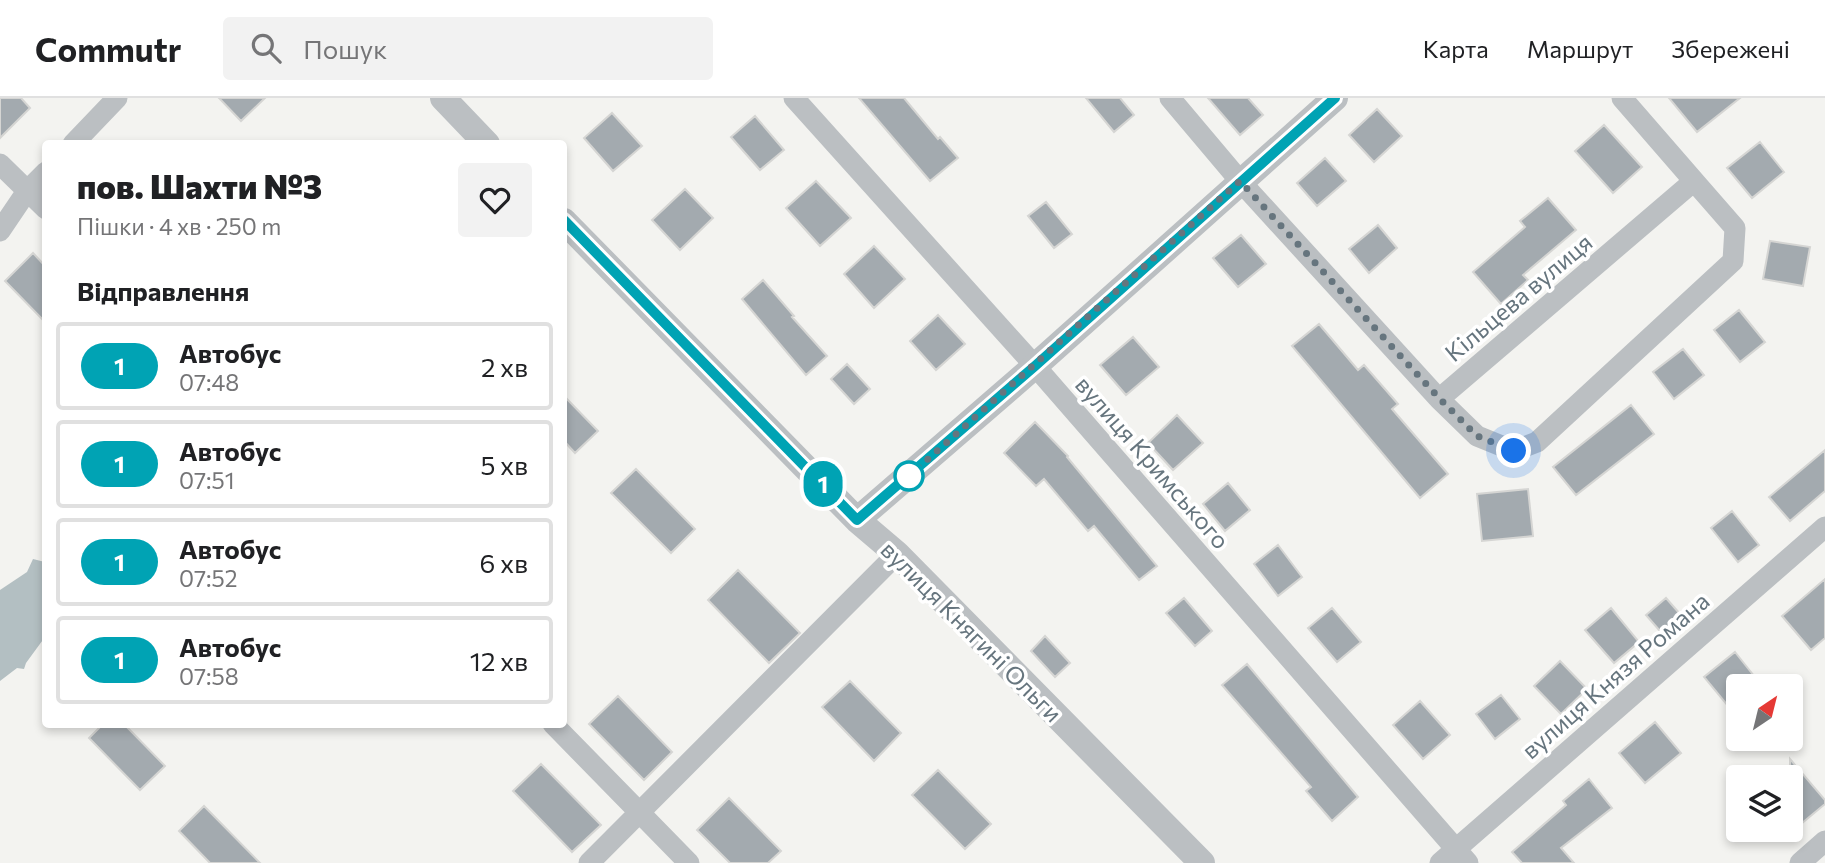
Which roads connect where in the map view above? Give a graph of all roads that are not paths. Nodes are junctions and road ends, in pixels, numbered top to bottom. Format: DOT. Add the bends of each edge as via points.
graph roads {
  1 [pos="117,98"];
  2 [pos="443,98"];
  3 [pos="794,98"];
  4 [pos="1170,98"];
  5 [pos="1335,98"];
  6 [pos="1622,98"];
  7 [pos="77,140"];
  8 [pos="483,140"];
  9 [pos="0,163"];
  10 [pos="42,176"];
  11 [pos="1240,181"];
  12 [pos="1694,181"];
  13 [pos="27,191"];
  14 [pos="42,205"];
  15 [pos="567,224"];
  16 [pos="0,231"];
  17 [pos="1035,366"];
  18 [pos="1439,398"];
  19 [pos="857,520"];
  20 [pos="1825,527"];
  21 [pos="897,554"];
  22 [pos="557,728"];
  23 [pos="639,812"];
  24 [pos="1825,841"];
  25 [pos="1454,858"];
  26 [pos="589,863"];
  27 [pos="689,863"];
  28 [pos="1202,863"];
  29 [pos="1800,863"];
  1 -- 7 [label="street"];
  2 -- 8 [label="street"];
  3 -- 17 [label="street, вулиця Кримського"];
  4 -- 11 [label="street, Кільцева вулиця"];
  5 -- 11 [label="street"];
  6 -- 12 [label="street"];
  9 -- 13 [label="street"];
  10 -- 13 [label="street"];
  11 -- 17 [label="street"];
  11 -- 18 [label="street, Кільцева вулиця"];
  12 -- 18 [label="street, Кільцева вулиця"];
  12 -- 18 [label="street" via="1735,228 1733,261 1538,442 1514,451 1477,436"];
  13 -- 14 [label="street"];
  13 -- 16 [label="street"];
  15 -- 19 [label="street, вулиця Княгині Ольги"];
  17 -- 19 [label="street"];
  17 -- 25 [label="street, вулиця Кримського"];
  19 -- 21 [label="street, вулиця Княгині Ольги"];
  20 -- 25 [label="street, вулиця Князя Романа"];
  21 -- 23 [label="street"];
  21 -- 28 [label="street, вулиця Княгині Ольги"];
  22 -- 23 [label="street"];
  23 -- 26 [label="street"];
  23 -- 27 [label="street"];
  24 -- 29 [label="street"];
}
